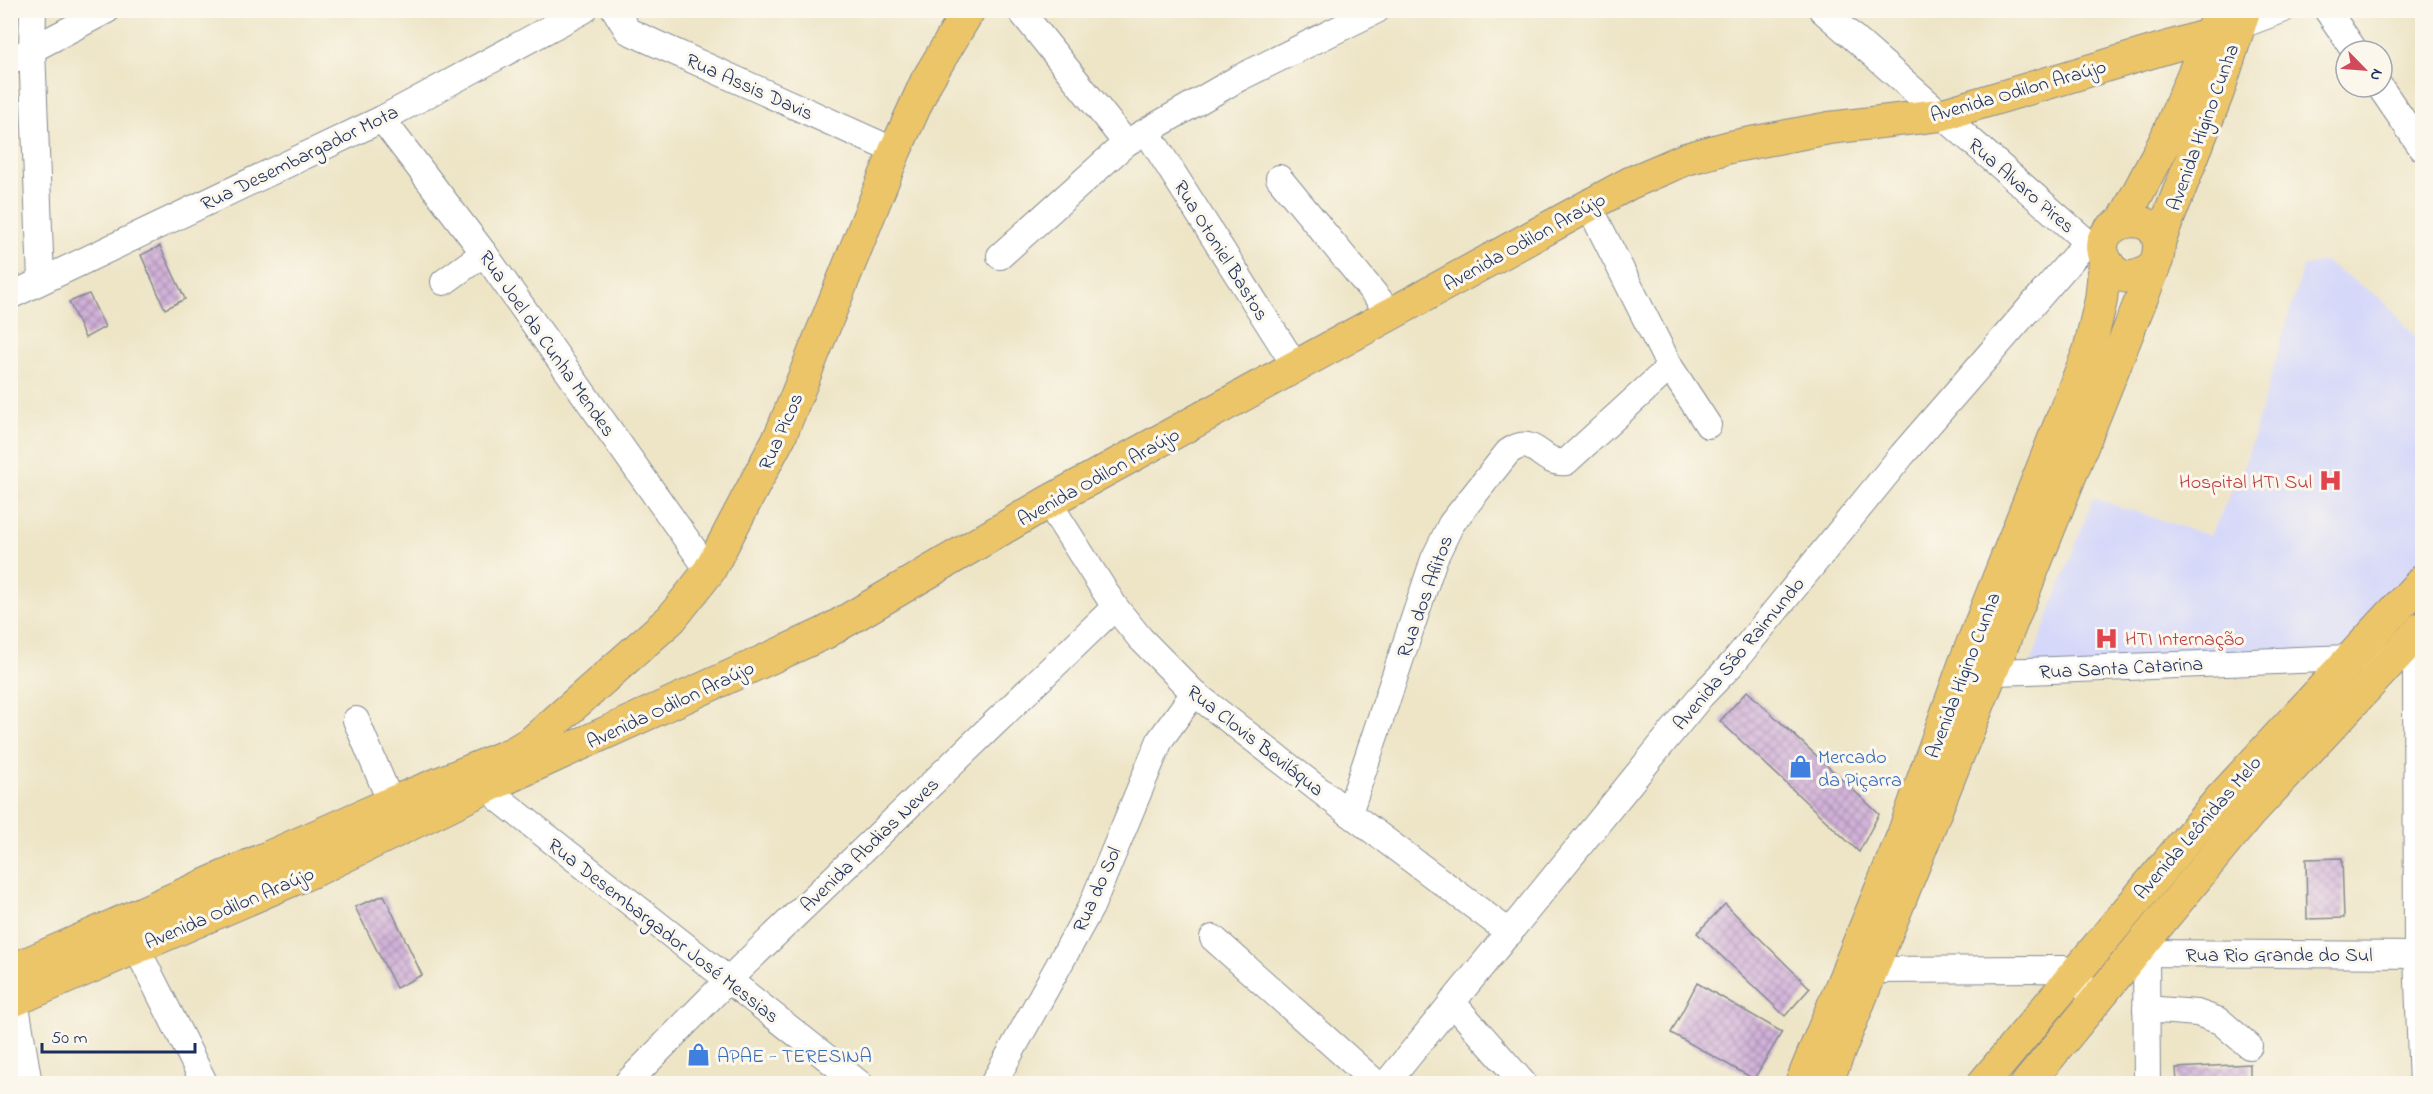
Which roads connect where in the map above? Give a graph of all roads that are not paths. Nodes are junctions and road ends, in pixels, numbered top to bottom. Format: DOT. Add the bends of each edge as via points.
graph roads {
  1 [pos="33,10"];
  2 [pos="108,10"];
  3 [pos="584,10"];
  4 [pos="615,10"];
  5 [pos="969,10"];
  6 [pos="1020,10"];
  7 [pos="1377,10"];
  8 [pos="1822,10"];
  9 [pos="2282,10"];
  10 [pos="2327,10"];
  11 [pos="2228,20"];
  12 [pos="2347,39"];
  13 [pos="21,55"];
  14 [pos="2388,99"];
  15 [pos="1940,115"];
  16 [pos="382,119"];
  17 [pos="1137,138"];
  18 [pos="2422,148"];
  19 [pos="895,151"];
  20 [pos="1278,178"];
  21 [pos="1588,204"];
  22 [pos="2123,221"];
  23 [pos="2098,249"];
  24 [pos="484,252"];
  25 [pos="2156,255"];
  26 [pos="1000,256"];
  27 [pos="41,280"];
  28 [pos="444,282"];
  29 [pos="10,296"];
  30 [pos="1391,314"];
  31 [pos="1296,367"];
  32 [pos="1670,367"];
  33 [pos="1708,425"];
  34 [pos="1048,501"];
  35 [pos="709,572"];
  36 [pos="2422,581"];
  37 [pos="1115,607"];
  38 [pos="2414,649"];
  39 [pos="2353,657"];
  40 [pos="1978,667"];
  41 [pos="1194,693"];
  42 [pos="356,720"];
  43 [pos="485,775"];
  44 [pos="391,803"];
  45 [pos="1349,813"];
  46 [pos="1510,933"];
  47 [pos="1213,938"];
  48 [pos="136,947"];
  49 [pos="2141,953"];
  50 [pos="2420,955"];
  51 [pos="1872,970"];
  52 [pos="2072,974"];
  53 [pos="727,981"];
  54 [pos="12,990"];
  55 [pos="2096,998"];
  56 [pos="1452,1002"];
  57 [pos="2146,1010"];
  58 [pos="2249,1046"];
  59 [pos="29,1083"];
  60 [pos="205,1083"];
  61 [pos="626,1083"];
  62 [pos="860,1083"];
  63 [pos="993,1083"];
  64 [pos="1377,1083"];
  65 [pos="1386,1083"];
  66 [pos="1524,1083"];
  67 [pos="1801,1083"];
  68 [pos="1826,1083"];
  69 [pos="1983,1083"];
  70 [pos="2027,1083"];
  71 [pos="2147,1083"];
  72 [pos="2421,1083"];
  1 -- 13 [label="street"];
  2 -- 13 [label="street"];
  3 -- 16 [label="street, Rua Desembargador Mota"];
  4 -- 19 [label="street, Rua Assis Davis" via="628,31"];
  5 -- 19 [label="main road, Rua Picos" via="926,82"];
  6 -- 17 [label="street, Rua Otoniel Bastos"];
  7 -- 17 [label="street" via="1239,78"];
  8 -- 15 [label="street, Rua Alvaro Pires"];
  9 -- 11 [label="street"];
  10 -- 12 [label="street"];
  11 -- 15 [label="main road, Avenida Odilon Araújo"];
  11 -- 22 [label="main road, Avenida Higino Cunha"];
  11 -- 25 [label="main road, Avenida Higino Cunha" via="2218,92"];
  13 -- 27 [label="street"];
  14 -- 18 [label="street"];
  15 -- 21 [label="main road, Avenida Odilon Araújo" via="1829,128 1730,147 1686,159"];
  15 -- 23 [label="street, Rua Alvaro Pires"];
  16 -- 24 [label="street, Rua Joel da Cunha Mendes"];
  16 -- 27 [label="street, Rua Desembargador Mota"];
  17 -- 26 [label="street"];
  17 -- 31 [label="street, Rua Otoniel Bastos"];
  19 -- 35 [label="main road, Rua Picos" via="781,434"];
  20 -- 30 [label="street"];
  21 -- 30 [label="main road, Avenida Odilon Araújo"];
  21 -- 32 [label="street"];
  22 -- 23 [label="main road" via="2110,230"];
  22 -- 25 [label="main road" via="2149,226"];
  23 -- 25 [label="main road" via="2111,269 2127,277 2136,277"];
  23 -- 40 [label="main road, Avenida Higino Cunha" via="2101,300 2089,351"];
  23 -- 46 [label="street, Avenida São Raimundo" via="1902,455"];
  24 -- 28 [label="street"];
  24 -- 35 [label="street, Rua Joel da Cunha Mendes"];
  25 -- 40 [label="main road, Avenida Higino Cunha"];
  27 -- 29 [label="street, Rua Desembargador Mota"];
  30 -- 31 [label="main road, Avenida Odilon Araújo"];
  31 -- 34 [label="main road, Avenida Odilon Araújo"];
  32 -- 33 [label="street"];
  32 -- 45 [label="street, Rua dos Aflitos" via="1566,462 1552,461 1532,446 1516,447 1451,524 1420,595"];
  34 -- 37 [label="street, Rua Clovis Beviláqua"];
  34 -- 43 [label="main road, Avenida Odilon Araújo" via="825,633"];
  35 -- 43 [label="main road, Rua Picos" via="671,619 533,741"];
  36 -- 39 [label="main road, Avenida Leônidas Melo"];
  37 -- 41 [label="street, Rua Clovis Beviláqua"];
  37 -- 53 [label="street, Avenida Abdias Neves"];
  38 -- 39 [label="street, Rua Santa Catarina"];
  38 -- 49 [label="main road, Avenida Leônidas Melo" via="2249,814"];
  38 -- 50 [label="street"];
  39 -- 40 [label="street, Rua Santa Catarina"];
  39 -- 52 [label="main road, Avenida Leônidas Melo" via="2222,797"];
  40 -- 51 [label="main road, Avenida Higino Cunha"];
  40 -- 67 [label="main road, Avenida Higino Cunha" via="1903,835"];
  41 -- 45 [label="street, Rua Clovis Beviláqua"];
  41 -- 63 [label="street, Rua do Sol" via="1160,740 1091,907"];
  42 -- 44 [label="street"];
  43 -- 44 [label="main road, Avenida Odilon Araújo"];
  43 -- 48 [label="main road, Avenida Odilon Araújo" via="318,869"];
  43 -- 53 [label="street, Rua Desembargador José Messias" via="498,798"];
  44 -- 54 [label="main road, Avenida Odilon Araújo"];
  45 -- 46 [label="street, Rua Clovis Beviláqua"];
  46 -- 56 [label="street, Avenida São Raimundo"];
  47 -- 64 [label="street"];
  48 -- 54 [label="main road, Avenida Odilon Araújo"];
  48 -- 60 [label="street"];
  49 -- 50 [label="street, Rua Rio Grande do Sul"];
  49 -- 55 [label="main road, Avenida Leônidas Melo"];
  49 -- 57 [label="street"];
  50 -- 72 [label="street"];
  51 -- 52 [label="street" via="2058,969"];
  51 -- 68 [label="main road, Avenida Higino Cunha"];
  52 -- 55 [label="street"];
  52 -- 69 [label="main road, Avenida Leônidas Melo"];
  53 -- 61 [label="street, Avenida Abdias Neves"];
  53 -- 62 [label="street, Rua Desembargador José Messias"];
  54 -- 59 [label="street"];
  55 -- 70 [label="main road, Avenida Leônidas Melo"];
  56 -- 65 [label="street, Avenida São Raimundo"];
  56 -- 66 [label="street"];
  57 -- 58 [label="street" via="2197,1012 2220,1021"];
  57 -- 71 [label="street"];
}
